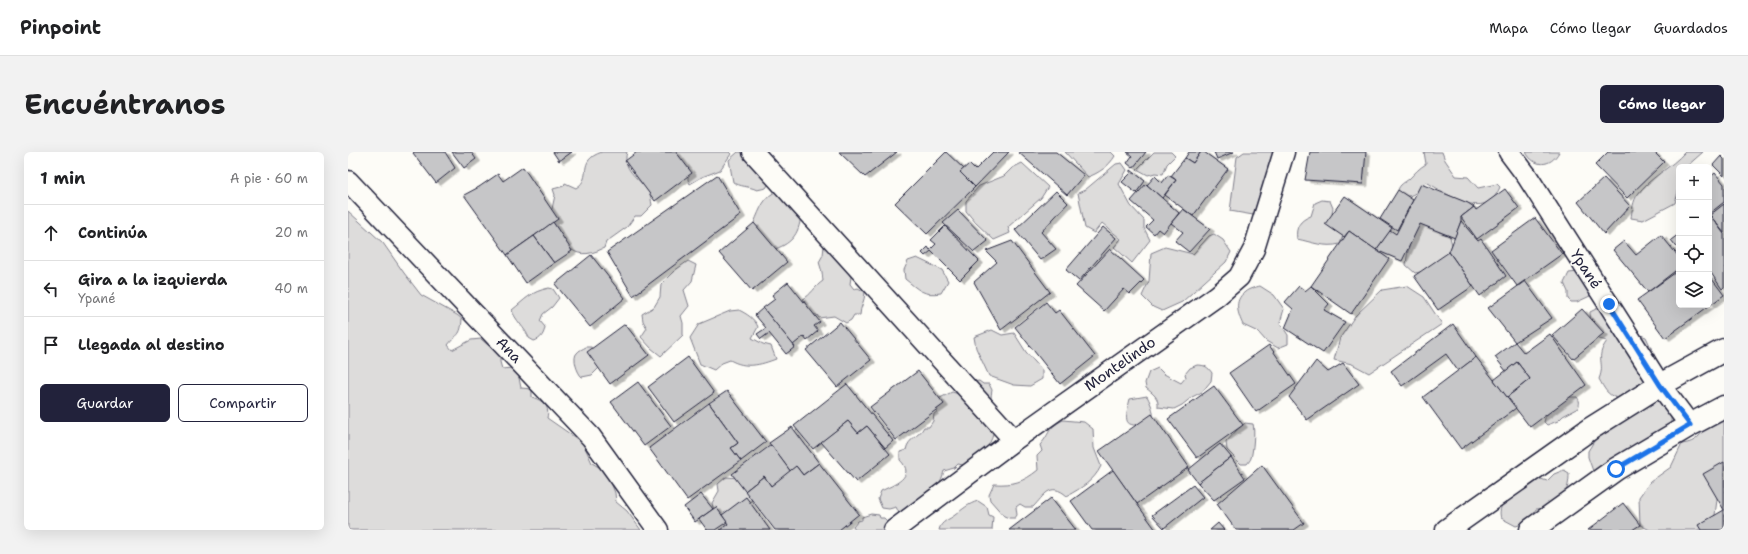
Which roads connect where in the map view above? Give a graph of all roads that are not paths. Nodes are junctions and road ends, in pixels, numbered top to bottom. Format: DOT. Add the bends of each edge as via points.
graph roads {
  1 [pos="754,152"];
  2 [pos="1284,152"];
  3 [pos="1509,152"];
  4 [pos="348,180"];
  5 [pos="1724,350"];
  6 [pos="1660,385"];
  7 [pos="1724,407"];
  8 [pos="1690,425"];
  9 [pos="1014,440"];
  10 [pos="658,530"];
  11 [pos="894,530"];
  12 [pos="1447,530"];
  13 [pos="1531,530"];
  1 -- 9 [label="street"];
  2 -- 9 [label="street, Montelindo" via="1254,249 1239,277 1217,296"];
  3 -- 6 [label="street, Ypané" via="1527,176"];
  4 -- 10 [label="street, Ana" via="591,437"];
  5 -- 6 [label="main road"];
  6 -- 8 [label="street, Ypané"];
  6 -- 12 [label="main road" via="1590,428"];
  7 -- 8 [label="main road"];
  8 -- 13 [label="main road" via="1616,469"];
  9 -- 11 [label="street, Montelindo"];
}
